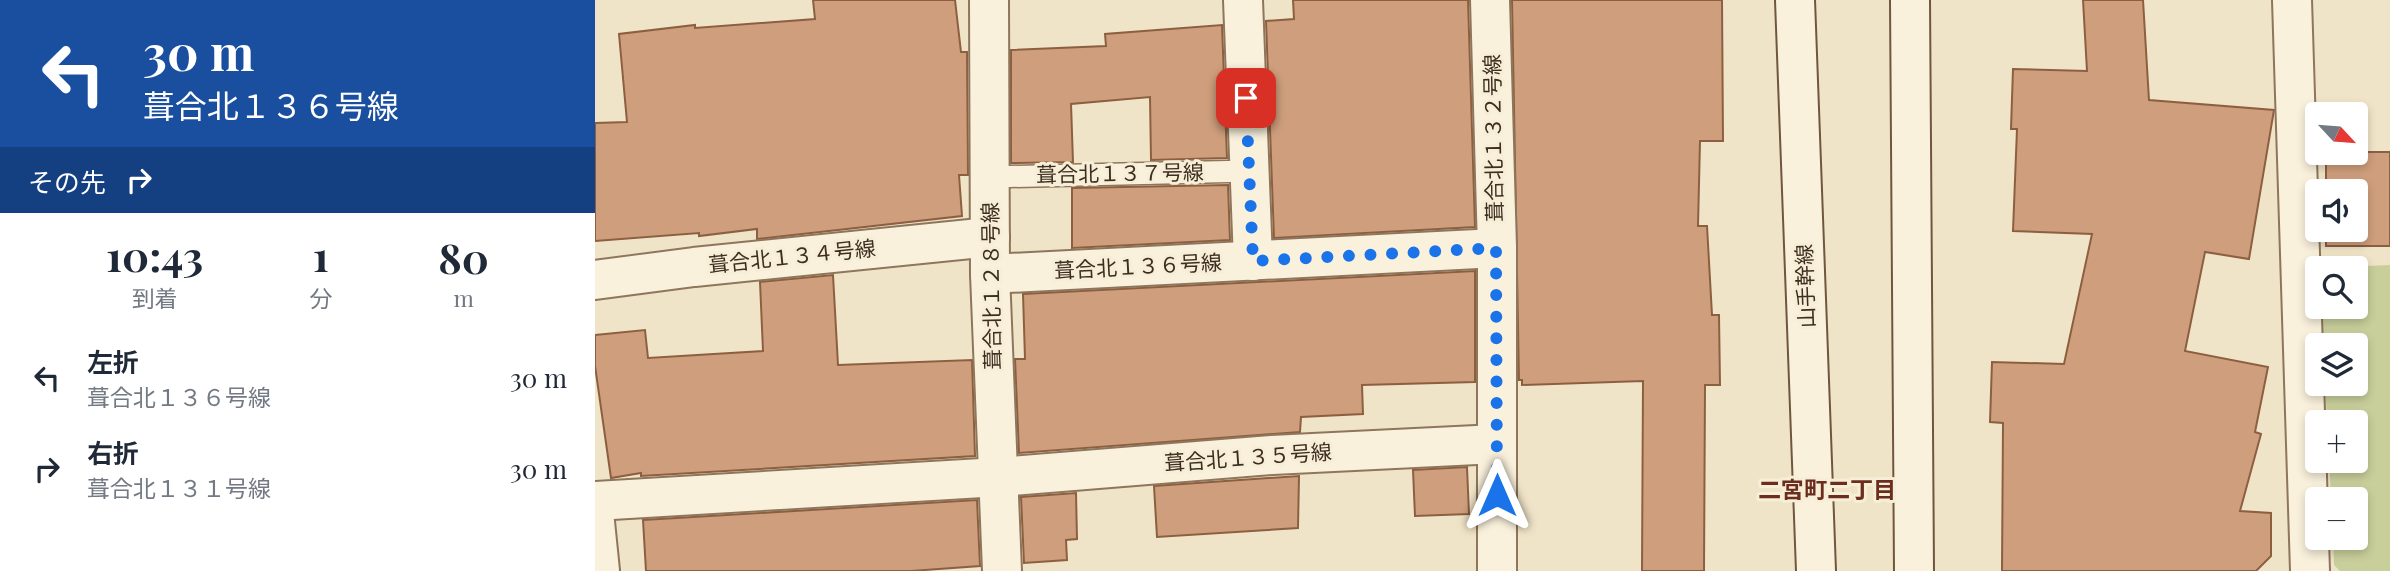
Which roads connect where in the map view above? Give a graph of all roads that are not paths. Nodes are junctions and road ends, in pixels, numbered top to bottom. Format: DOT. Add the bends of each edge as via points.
graph roads {
  1 [pos="989,0"];
  2 [pos="1243,0"];
  3 [pos="1490,0"];
  4 [pos="1795,0"];
  5 [pos="1910,0"];
  6 [pos="2292,0"];
  7 [pos="1249,171"];
  8 [pos="990,177"];
  9 [pos="990,237"];
  10 [pos="1496,248"];
  11 [pos="1253,261"];
  12 [pos="990,274"];
  13 [pos="595,281"];
  14 [pos="1497,443"];
  15 [pos="999,477"];
  16 [pos="595,501"];
  17 [pos="595,522"];
  18 [pos="600,571"];
  19 [pos="1002,571"];
  20 [pos="1497,571"];
  21 [pos="1816,571"];
  22 [pos="1914,571"];
  23 [pos="2310,571"];
  1 -- 8 [label="street, 葺合北１２８号線"];
  2 -- 7 [label="street"];
  3 -- 10 [label="street, 葺合北１３２号線"];
  4 -- 21 [label="street, 山手幹線"];
  5 -- 22 [label="street"];
  6 -- 23 [label="street"];
  7 -- 8 [label="lane, 葺合北１３７号線"];
  7 -- 11 [label="street"];
  8 -- 9 [label="street, 葺合北１２８号線"];
  9 -- 12 [label="street, 葺合北１２８号線"];
  9 -- 13 [label="street, 葺合北１３４号線"];
  10 -- 11 [label="street, 葺合北１３６号線"];
  10 -- 14 [label="street, 葺合北１３２号線"];
  11 -- 12 [label="street, 葺合北１３６号線"];
  12 -- 15 [label="street, 葺合北１２８号線"];
  14 -- 15 [label="street, 葺合北１３５号線"];
  14 -- 20 [label="street, 葺合北１３２号線"];
  15 -- 16 [label="street, 葺合北１３５号線"];
  15 -- 19 [label="street, 葺合北１２８号線"];
  17 -- 18 [label="street"];
}
